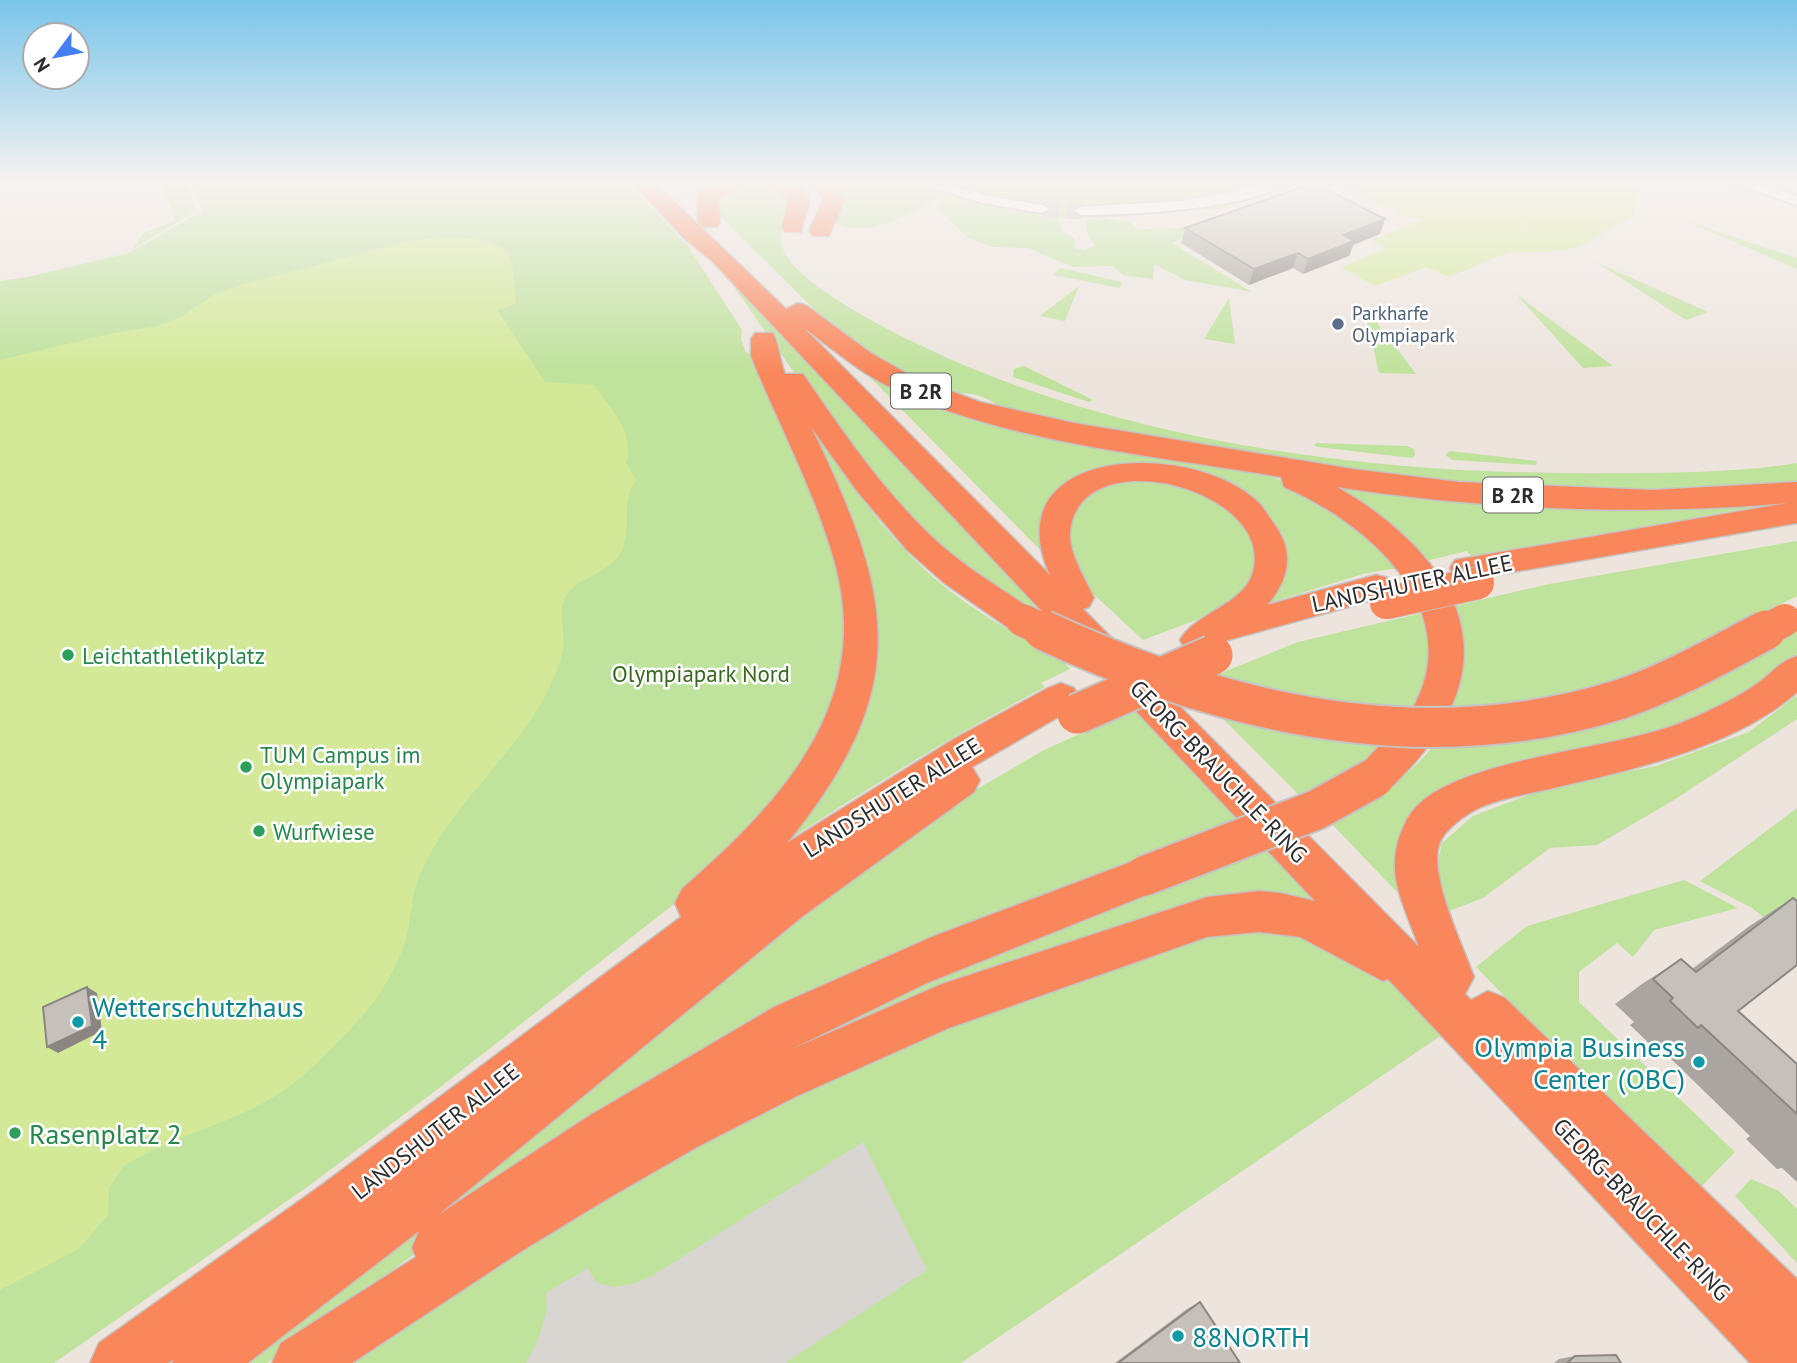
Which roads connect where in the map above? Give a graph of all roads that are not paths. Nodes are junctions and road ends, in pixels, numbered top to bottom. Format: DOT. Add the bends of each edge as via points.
graph roads {
  1 [pos="712,247"];
  2 [pos="714,247"];
  3 [pos="723,247"];
  4 [pos="798,311"];
  5 [pos="765,340"];
  6 [pos="1231,458"];
  7 [pos="1797,492"];
  8 [pos="1797,512"];
  9 [pos="1797,528"];
  10 [pos="1473,576"];
  11 [pos="1077,598"];
  12 [pos="1791,617"];
  13 [pos="1205,648"];
  14 [pos="1797,670"];
  15 [pos="1069,706"];
  16 [pos="1441,983"];
  17 [pos="561,1034"];
  18 [pos="1797,1318"];
  19 [pos="119,1363"];
  20 [pos="201,1363"];
  21 [pos="288,1363"];
  22 [pos="301,1363"];
  23 [pos="1790,1363"];
  1 -- 5 [label="highway, B 2R"];
  2 -- 16 [label="highway, GEORG-BRAUCHLE-RING"];
  3 -- 4 [label="highway, GEORG-BRAUCHLE-RING / B 2R"];
  4 -- 6 [label="highway, B 2R" via="876,369 960,405 1062,430"];
  4 -- 11 [label="highway, GEORG-BRAUCHLE-RING" via="815,335"];
  5 -- 12 [label="highway, B 2R, bridge" via="853,465 918,542 970,585 1022,620 1073,646 1241,705 1306,719 1368,725 1510,724 1568,714 1632,694"];
  5 -- 17 [label="highway" via="764,356 852,566 863,643 853,699 832,751 814,780 763,843 642,950"];
  6 -- 7 [label="highway, B 2R" via="1409,487 1511,495 1683,498"];
  6 -- 21 [label="highway, bridge" via="1300,481 1364,518 1411,563 1438,611 1446,666 1434,706 1407,749 1374,778 1316,810 906,970 832,1003 715,1066 491,1208"];
  8 -- 10 [label="highway, LANDSHUTER ALLEE"];
  9 -- 10 [label="highway, LANDSHUTER ALLEE"];
  10 -- 13 [label="highway, LANDSHUTER ALLEE, bridge" via="1381,595 1302,625"];
  11 -- 13 [label="highway" via="1054,533 1057,516 1075,491 1133,471 1167,472 1203,481 1252,515 1263,528 1272,556 1259,593"];
  11 -- 16 [label="highway, GEORG-BRAUCHLE-RING"];
  13 -- 15 [label="highway, LANDSHUTER ALLEE, bridge"];
  14 -- 16 [label="highway" via="1770,694 1691,735 1493,786 1464,796 1430,820 1417,847 1416,873"];
  15 -- 17 [label="highway, LANDSHUTER ALLEE" via="947,761 817,843"];
  15 -- 20 [label="highway, LANDSHUTER ALLEE" via="838,866 391,1220"];
  16 -- 18 [label="highway, GEORG-BRAUCHLE-RING"];
  16 -- 22 [label="highway" via="1303,915 1252,909 1207,917 943,1007 780,1079 681,1128 501,1233"];
  16 -- 23 [label="highway, GEORG-BRAUCHLE-RING"];
  17 -- 19 [label="highway, LANDSHUTER ALLEE" via="350,1196"];
}
